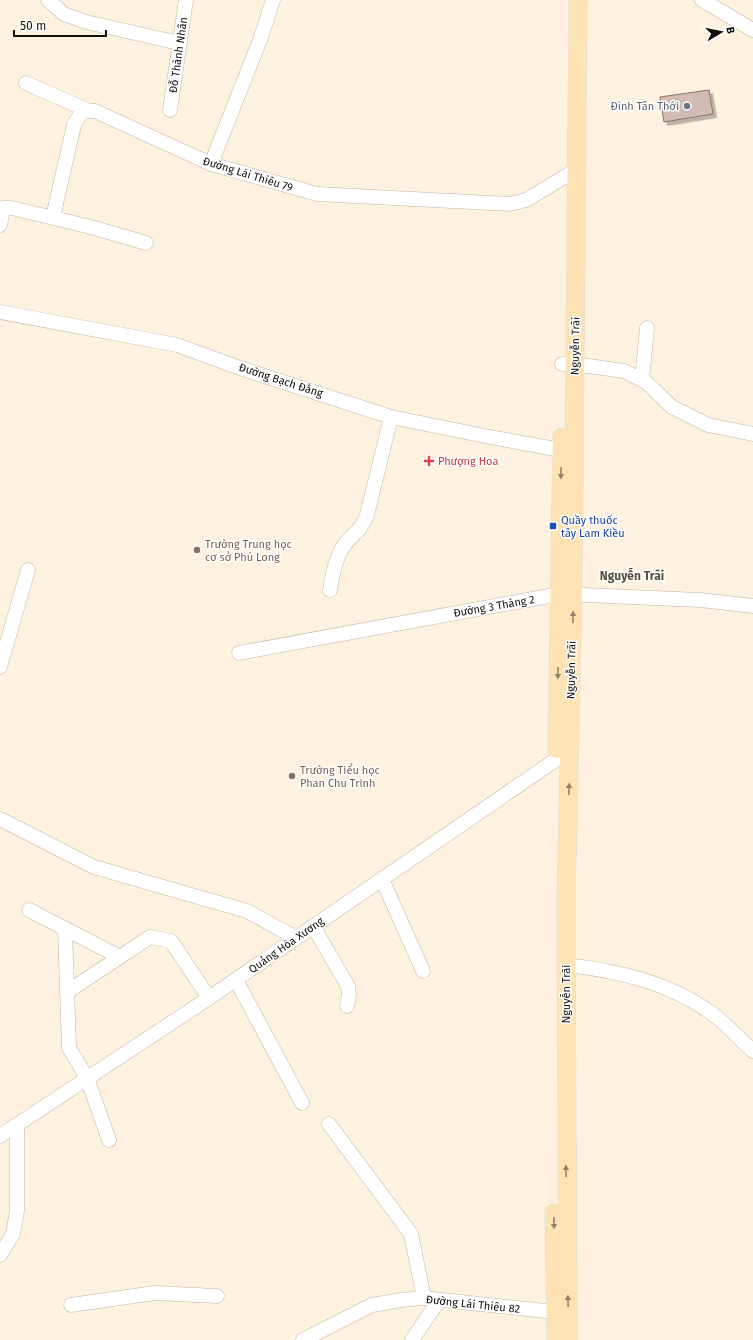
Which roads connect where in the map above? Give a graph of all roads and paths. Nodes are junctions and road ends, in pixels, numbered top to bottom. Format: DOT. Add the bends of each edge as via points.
graph roads {
  1 [pos="48,0"];
  2 [pos="186,0"];
  3 [pos="273,0"];
  4 [pos="566,0"];
  5 [pos="578,0"];
  6 [pos="702,0"];
  7 [pos="753,30"];
  8 [pos="179,43"];
  9 [pos="26,84"];
  10 [pos="87,110"];
  11 [pos="170,110"];
  12 [pos="211,164"];
  13 [pos="571,173"];
  14 [pos="53,217"];
  15 [pos="0,225"];
  16 [pos="146,243"];
  17 [pos="0,312"];
  18 [pos="647,328"];
  19 [pos="568,364"];
  20 [pos="642,380"];
  21 [pos="392,417"];
  22 [pos="753,434"];
  23 [pos="561,450"];
  24 [pos="28,570"];
  25 [pos="330,590"];
  26 [pos="566,594"];
  27 [pos="753,606"];
  28 [pos="239,654"];
  29 [pos="0,667"];
  30 [pos="563,754"];
  31 [pos="0,819"];
  32 [pos="382,879"];
  33 [pos="28,910"];
  34 [pos="313,926"];
  35 [pos="65,929"];
  36 [pos="296,938"];
  37 [pos="120,957"];
  38 [pos="566,966"];
  39 [pos="424,970"];
  40 [pos="236,980"];
  41 [pos="67,992"];
  42 [pos="209,998"];
  43 [pos="347,1006"];
  44 [pos="560,1046"];
  45 [pos="753,1050"];
  46 [pos="88,1078"];
  47 [pos="302,1103"];
  48 [pos="329,1124"];
  49 [pos="17,1125"];
  50 [pos="0,1136"];
  51 [pos="109,1140"];
  52 [pos="0,1256"];
  53 [pos="217,1296"];
  54 [pos="424,1298"];
  55 [pos="439,1300"];
  56 [pos="71,1305"];
  57 [pos="555,1312"];
  58 [pos="303,1340"];
  59 [pos="412,1340"];
  60 [pos="556,1340"];
  61 [pos="568,1340"];
  1 -- 8 [label="street" via="64,14 86,22"];
  2 -- 8 [label="street, Đỗ Thành Nhân"];
  3 -- 12 [label="street"];
  4 -- 13 [label="main road, Nguyễn Trãi"];
  5 -- 13 [label="main road, Nguyễn Trãi"];
  6 -- 7 [label="street"];
  8 -- 11 [label="street, Đỗ Thành Nhân"];
  9 -- 10 [label="street, Đường Lái Thiêu 79"];
  10 -- 12 [label="street, Đường Lái Thiêu 79" via="95,111"];
  10 -- 14 [label="street" via="80,114 74,125"];
  12 -- 13 [label="street, Đường Lái Thiêu 79" via="317,194 510,204 526,200"];
  13 -- 19 [label="main road, Nguyễn Trãi"];
  14 -- 15 [label="street" via="3,208"];
  14 -- 16 [label="street"];
  17 -- 21 [label="street, Đường Bạch Đằng" via="177,345"];
  18 -- 20 [label="street"];
  19 -- 20 [label="street" via="624,371"];
  19 -- 23 [label="main road, Nguyễn Trãi"];
  19 -- 26 [label="main road, Nguyễn Trãi"];
  20 -- 22 [label="street" via="672,407 708,425"];
  21 -- 23 [label="street, Đường Bạch Đằng"];
  21 -- 25 [label="street" via="367,515 362,527 340,552"];
  23 -- 26 [label="main road, Nguyễn Trãi, one-way"];
  24 -- 29 [label="street"];
  26 -- 27 [label="street, Đường 3 Tháng 2" via="701,600"];
  26 -- 28 [label="street, Đường 3 Tháng 2"];
  26 -- 30 [label="main road, Nguyễn Trãi"];
  30 -- 32 [label="street, Quảng Hòa Xương"];
  38 -- 30 [label="main road, Nguyễn Trãi, one-way"];
  30 -- 44 [label="main road, Nguyễn Trãi"];
  31 -- 36 [label="street" via="94,867 248,911"];
  32 -- 34 [label="street, Quảng Hòa Xương"];
  32 -- 39 [label="street"];
  33 -- 35 [label="street"];
  34 -- 36 [label="street, Quảng Hòa Xương"];
  34 -- 43 [label="street" via="348,986"];
  35 -- 37 [label="street"];
  35 -- 41 [label="street"];
  36 -- 40 [label="street, Quảng Hòa Xương"];
  37 -- 41 [label="street"];
  37 -- 42 [label="street" via="150,937 171,941"];
  38 -- 44 [label="main road, Nguyễn Trãi"];
  38 -- 45 [label="street" via="615,972 668,989 708,1010"];
  40 -- 42 [label="street, Quảng Hòa Xương"];
  40 -- 47 [label="street"];
  41 -- 46 [label="street" via="69,1048"];
  42 -- 46 [label="street, Quảng Hòa Xương"];
  44 -- 57 [label="main road, Nguyễn Trãi, one-way"];
  61 -- 44 [label="main road, Nguyễn Trãi, one-way"];
  46 -- 49 [label="street, Quảng Hòa Xương"];
  46 -- 51 [label="street"];
  48 -- 54 [label="street" via="411,1234"];
  49 -- 50 [label="street, Quảng Hòa Xương"];
  49 -- 52 [label="street" via="17,1211 13,1234"];
  53 -- 56 [label="street" via="155,1293"];
  54 -- 55 [label="street, Đường Lái Thiêu 82"];
  54 -- 58 [label="street, Đường Lái Thiêu 82" via="372,1305"];
  55 -- 57 [label="street, Đường Lái Thiêu 82"];
  55 -- 59 [label="street"];
  57 -- 60 [label="main road, Nguyễn Trãi"];
}
